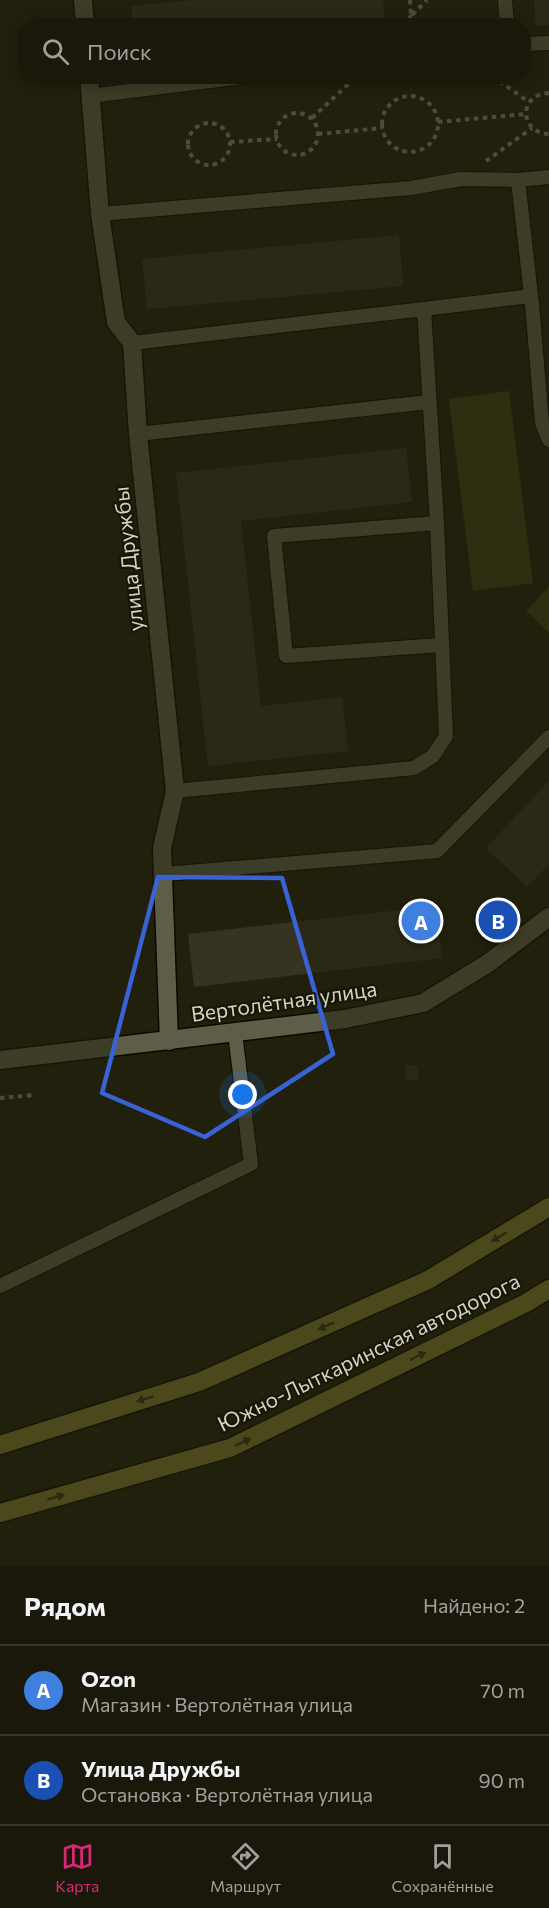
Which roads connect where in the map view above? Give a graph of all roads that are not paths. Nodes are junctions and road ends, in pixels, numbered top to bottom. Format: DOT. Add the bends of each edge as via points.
graph roads {
  1 [pos="83,0"];
  2 [pos="505,0"];
  3 [pos="84,18"];
  4 [pos="506,18"];
  5 [pos="549,43"];
  6 [pos="531,44"];
  7 [pos="89,84"];
  8 [pos="186,84"];
  9 [pos="90,96"];
  10 [pos="549,177"];
  11 [pos="518,180"];
  12 [pos="100,214"];
  13 [pos="531,296"];
  14 [pos="424,309"];
  15 [pos="132,343"];
  16 [pos="429,402"];
  17 [pos="138,434"];
  18 [pos="549,440"];
  19 [pos="437,523"];
  20 [pos="441,645"];
  21 [pos="549,736"];
  22 [pos="175,791"];
  23 [pos="164,874"];
  24 [pos="549,917"];
  25 [pos="236,1033"];
  26 [pos="169,1041"];
  27 [pos="0,1060"];
  28 [pos="549,1207"];
  29 [pos="0,1286"];
  30 [pos="549,1289"];
  31 [pos="0,1445"];
  32 [pos="0,1513"];
  1 -- 3 [label="street"];
  2 -- 4 [label="lane"];
  5 -- 6 [label="lane"];
  7 -- 9 [label="street"];
  8 -- 9 [label="lane"];
  9 -- 12 [label="street"];
  10 -- 11 [label="lane"];
  11 -- 12 [label="lane" via="461,178 411,188"];
  11 -- 13 [label="lane"];
  12 -- 15 [label="street" via="116,322"];
  13 -- 14 [label="lane"];
  13 -- 18 [label="lane" via="542,423"];
  14 -- 15 [label="lane"];
  14 -- 16 [label="lane"];
  15 -- 17 [label="street, улица Дружбы"];
  16 -- 17 [label="lane"];
  16 -- 19 [label="lane"];
  17 -- 22 [label="street, улица Дружбы"];
  19 -- 20 [label="lane"];
  19 -- 20 [label="lane" via="274,536 286,656"];
  20 -- 22 [label="lane" via="446,736 434,756 414,768"];
  21 -- 23 [label="lane" via="437,851"];
  22 -- 23 [label="street, улица Дружбы" via="162,848"];
  23 -- 26 [label="street, улица Дружбы"];
  24 -- 25 [label="street, Вертолётная улица" via="487,964 423,1003 345,1019"];
  25 -- 26 [label="street, Вертолётная улица"];
  25 -- 29 [label="lane" via="251,1164"];
  26 -- 27 [label="street, Вертолётная улица"];
  28 -- 31 [label="main road, Южно-Лыткаринская автодорога, one-way" via="428,1280 199,1382"];
  32 -- 30 [label="main road, Южно-Лыткаринская автодорога, one-way" via="230,1448"];
}
